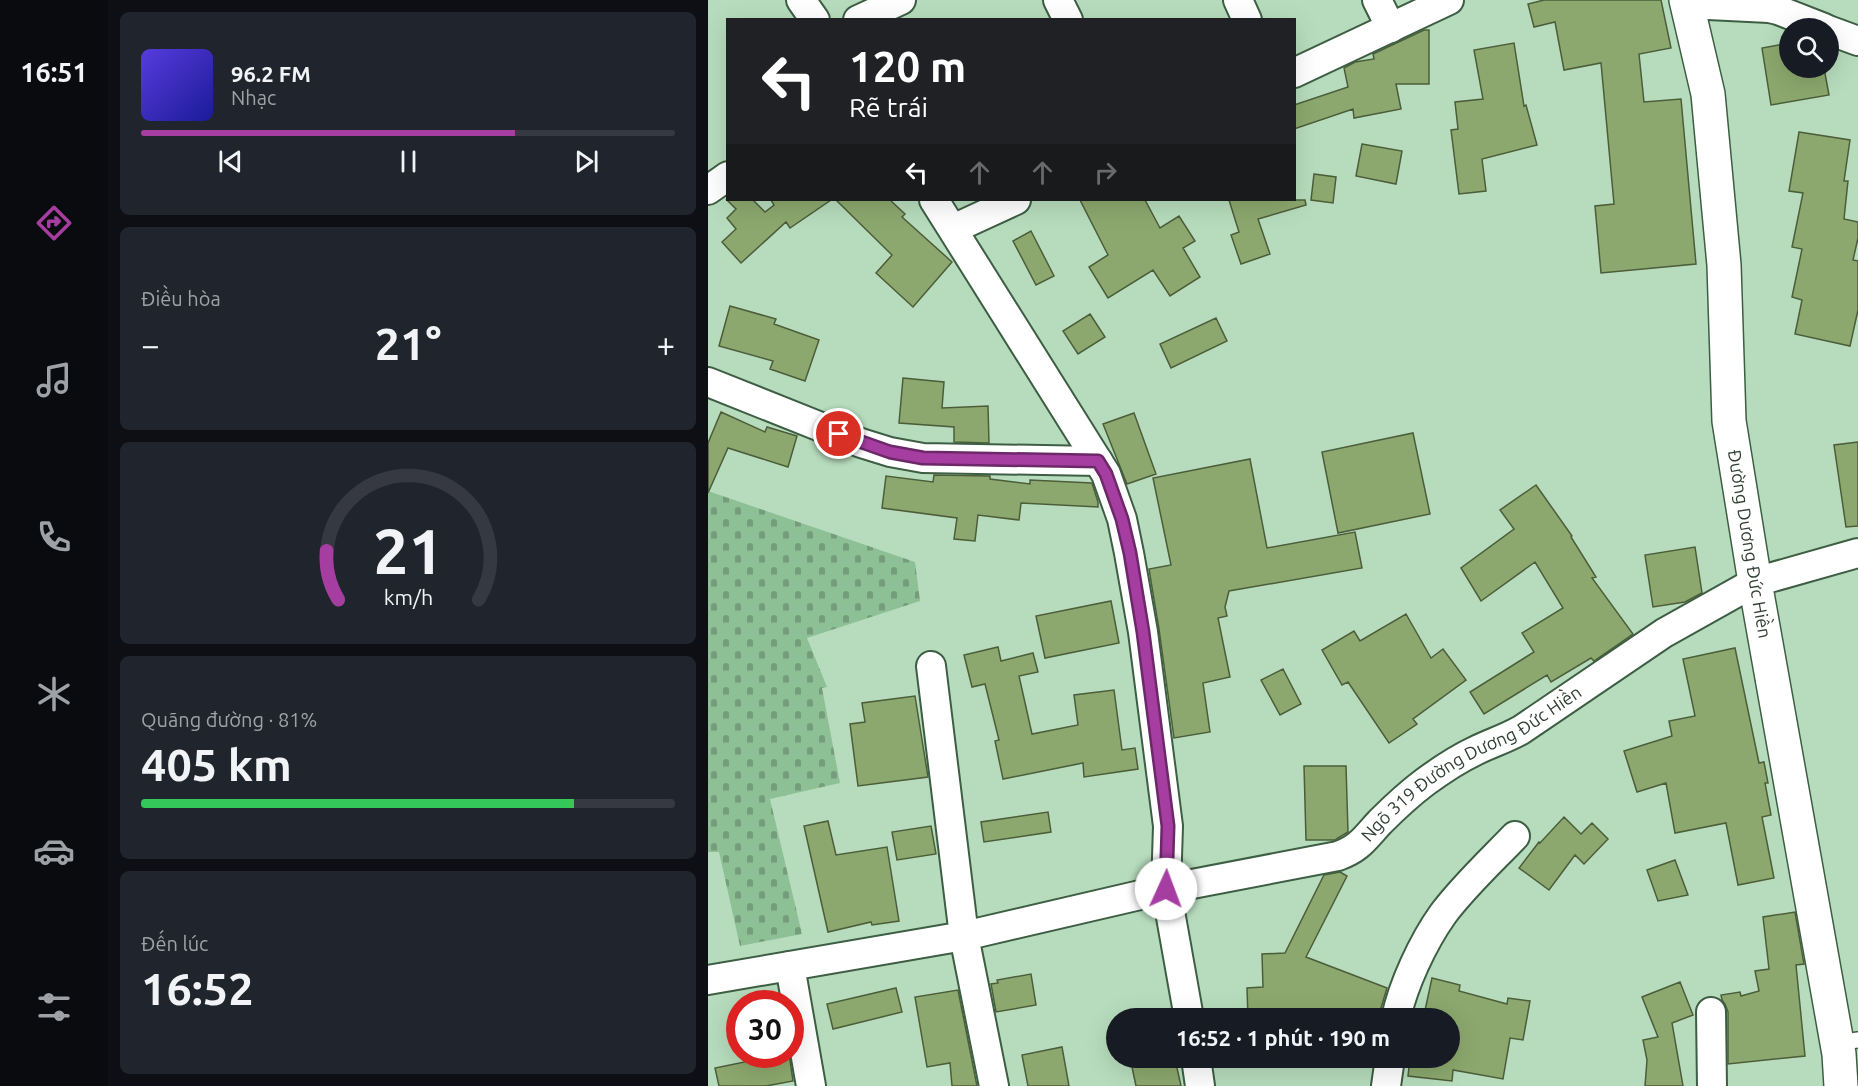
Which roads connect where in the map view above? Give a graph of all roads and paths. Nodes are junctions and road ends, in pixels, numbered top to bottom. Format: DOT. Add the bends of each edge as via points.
graph roads {
  1 [pos="801,0"];
  2 [pos="901,0"];
  3 [pos="1058,0"];
  4 [pos="1238,0"];
  5 [pos="1377,0"];
  6 [pos="1449,0"];
  7 [pos="1687,2"];
  8 [pos="814,18"];
  9 [pos="862,18"];
  10 [pos="1067,18"];
  11 [pos="1246,18"];
  12 [pos="1798,18"];
  13 [pos="1391,28"];
  14 [pos="1839,34"];
  15 [pos="1858,41"];
  16 [pos="1296,72"];
  17 [pos="726,177"];
  18 [pos="708,190"];
  19 [pos="935,201"];
  20 [pos="1014,201"];
  21 [pos="953,229"];
  22 [pos="708,382"];
  23 [pos="1098,461"];
  24 [pos="1858,553"];
  25 [pos="1755,582"];
  26 [pos="931,666"];
  27 [pos="1515,836"];
  28 [pos="1166,889"];
  29 [pos="964,936"];
  30 [pos="790,966"];
  31 [pos="708,980"];
  32 [pos="1188,1008"];
  33 [pos="1399,1008"];
  34 [pos="1711,1012"];
  35 [pos="1848,1042"];
  36 [pos="1197,1068"];
  37 [pos="1389,1068"];
  38 [pos="811,1086"];
  39 [pos="994,1086"];
  40 [pos="1200,1086"];
  41 [pos="1386,1086"];
  42 [pos="1712,1086"];
  43 [pos="1841,1086"];
  1 -- 8 [label="street"];
  2 -- 9 [label="street"];
  3 -- 10 [label="street"];
  4 -- 11 [label="street"];
  5 -- 13 [label="street"];
  6 -- 13 [label="street"];
  7 -- 12 [label="street" via="1769,8"];
  7 -- 25 [label="highway, Đường Dương Đức Hiền" via="1708,94 1724,265 1729,421"];
  13 -- 16 [label="street"];
  14 -- 15 [label="street"];
  17 -- 18 [label="street"];
  19 -- 21 [label="street"];
  20 -- 21 [label="street"];
  21 -- 23 [label="street"];
  22 -- 23 [label="street" via="890,452 923,458"];
  23 -- 28 [label="street" via="1122,519 1141,621 1168,826"];
  24 -- 25 [label="street, Ngõ 319 Đường Dương Đức Hiền"];
  25 -- 28 [label="street, Ngõ 319 Đường Dương Đức Hiền" via="1664,633 1521,730 1452,764 1398,804 1350,852"];
  25 -- 35 [label="highway, Đường Dương Đức Hiền"];
  26 -- 29 [label="street"];
  27 -- 33 [label="street" via="1443,914 1410,976"];
  28 -- 29 [label="street, Ngõ 319 Đường Dương Đức Hiền"];
  28 -- 32 [label="street"];
  29 -- 30 [label="street, Ngõ 319 Đường Dương Đức Hiền"];
  29 -- 39 [label="street"];
  30 -- 31 [label="street, Ngõ 319 Đường Dương Đức Hiền"];
  30 -- 38 [label="street"];
  34 -- 42 [label="street"];
  35 -- 43 [label="highway, Đường Dương Đức Hiền"];
  36 -- 40 [label="street"];
  37 -- 41 [label="street"];
}
